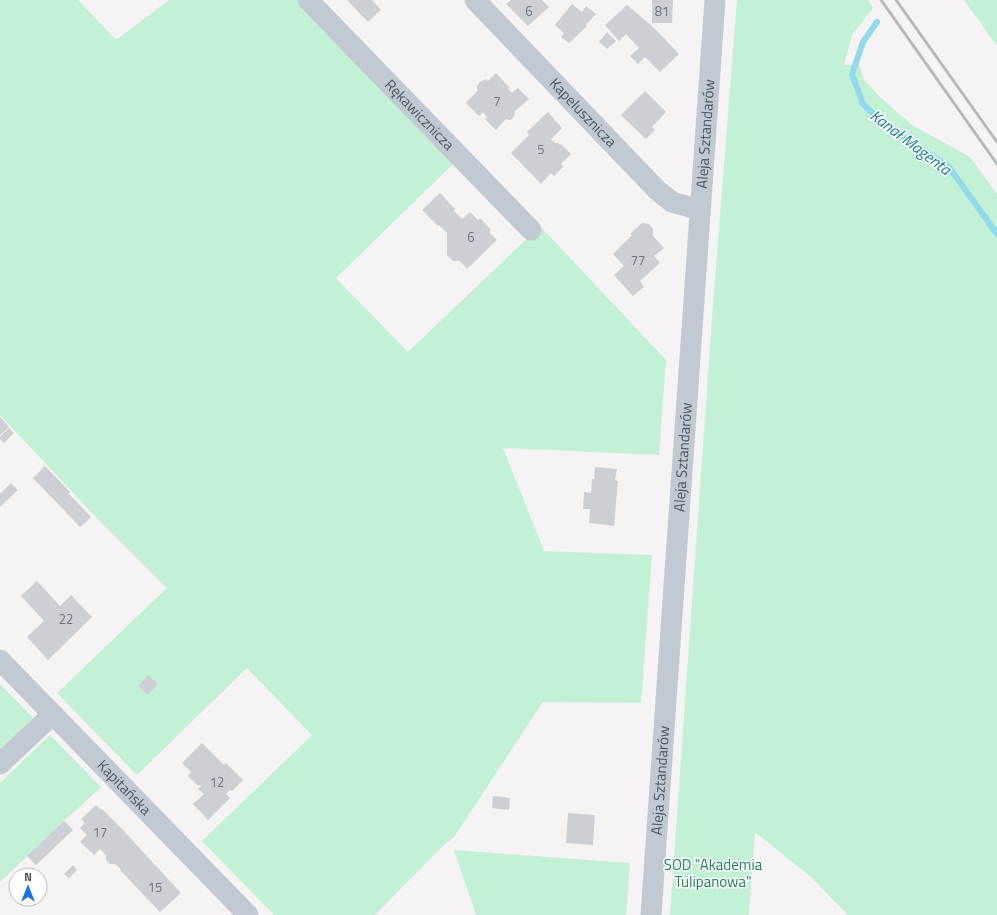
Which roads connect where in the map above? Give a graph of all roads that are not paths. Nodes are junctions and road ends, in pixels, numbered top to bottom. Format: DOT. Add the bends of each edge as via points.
graph roads {
  1 [pos="308,0"];
  2 [pos="475,0"];
  3 [pos="714,0"];
  4 [pos="700,210"];
  5 [pos="531,230"];
  6 [pos="0,660"];
  7 [pos="53,714"];
  8 [pos="0,764"];
  9 [pos="248,915"];
  10 [pos="651,915"];
  1 -- 5 [label="street, Rękawicznicza"];
  2 -- 4 [label="street, Kapelusznicza" via="657,190 672,202"];
  3 -- 4 [label="street, Aleja Sztandarów"];
  4 -- 10 [label="street, Aleja Sztandarów"];
  6 -- 7 [label="street, Kapitańska"];
  7 -- 8 [label="street"];
  7 -- 9 [label="street, Kapitańska"];
}
